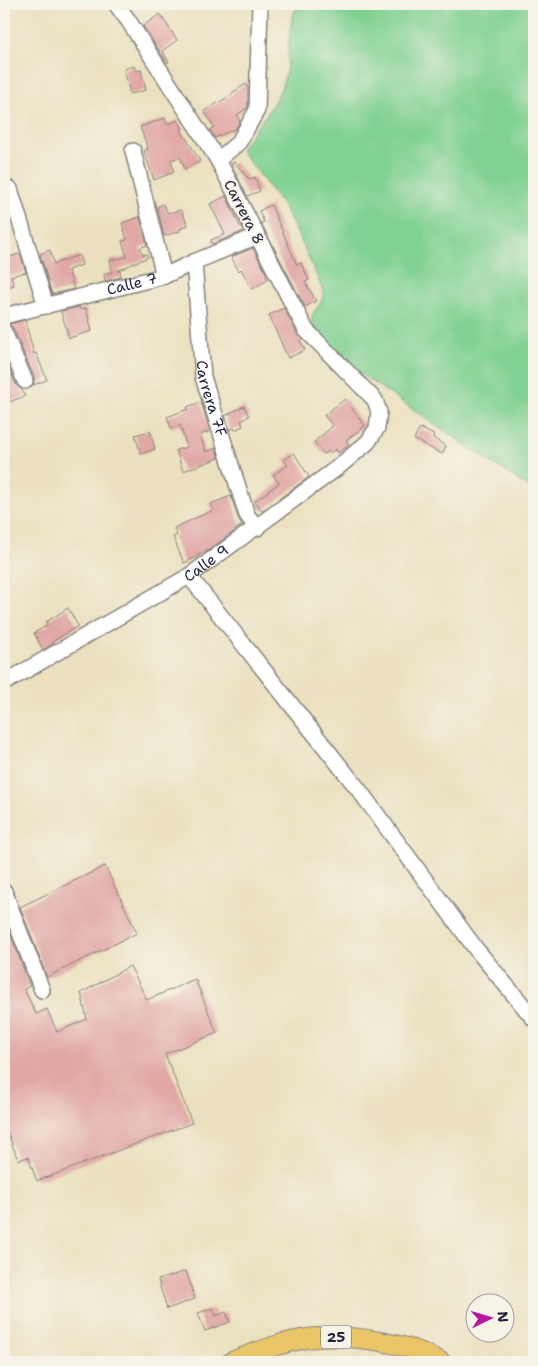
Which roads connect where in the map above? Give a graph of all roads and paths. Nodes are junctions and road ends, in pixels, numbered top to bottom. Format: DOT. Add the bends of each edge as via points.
graph roads {
  1 [pos="116,4"];
  2 [pos="260,4"];
  3 [pos="133,150"];
  4 [pos="218,160"];
  5 [pos="10,189"];
  6 [pos="257,236"];
  7 [pos="194,262"];
  8 [pos="164,276"];
  9 [pos="46,306"];
  10 [pos="4,316"];
  11 [pos="4,332"];
  12 [pos="25,381"];
  13 [pos="379,412"];
  14 [pos="257,528"];
  15 [pos="189,576"];
  16 [pos="4,683"];
  17 [pos="4,891"];
  18 [pos="42,990"];
  19 [pos="534,1019"];
  20 [pos="231,1362"];
  21 [pos="441,1362"];
  1 -- 4 [label="street, Carrera 8"];
  2 -- 4 [label="street" via="257,110 240,142"];
  3 -- 8 [label="street"];
  4 -- 6 [label="street, Carrera 8"];
  5 -- 9 [label="street"];
  6 -- 7 [label="street, Calle 7"];
  6 -- 13 [label="street, Carrera 8" via="306,330 375,400"];
  7 -- 8 [label="street, Calle 7"];
  7 -- 14 [label="street, Carrera 7F" via="203,377 247,515"];
  8 -- 9 [label="street, Calle 7"];
  9 -- 10 [label="street, Calle 7"];
  11 -- 12 [label="street"];
  13 -- 14 [label="street, Calle 9" via="377,428 368,442"];
  14 -- 15 [label="street, Calle 9"];
  15 -- 16 [label="street, Calle 9"];
  15 -- 19 [label="street" via="360,790 476,949"];
  17 -- 18 [label="street"];
  20 -- 21 [label="main road, 25" via="275,1346 310,1338 345,1337 403,1347"];
}
